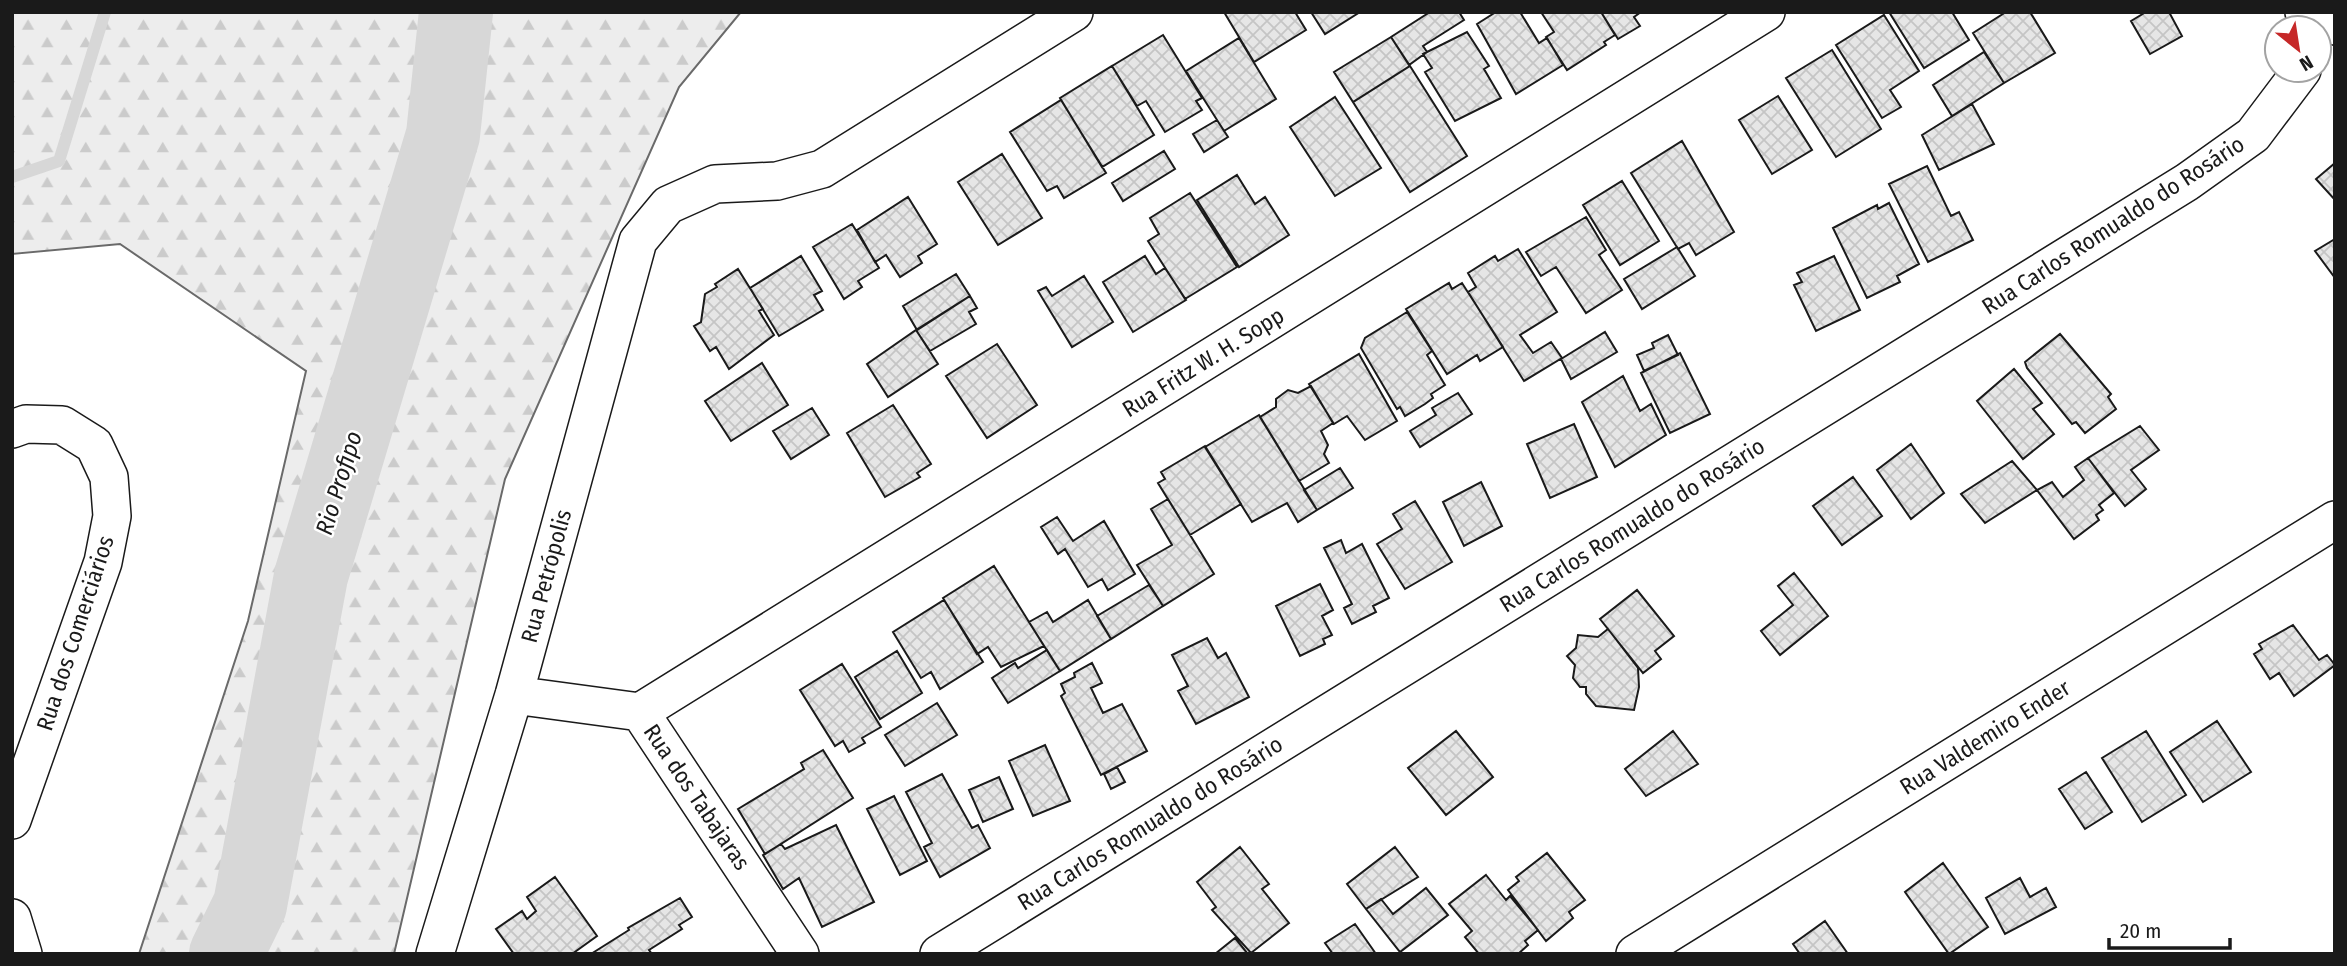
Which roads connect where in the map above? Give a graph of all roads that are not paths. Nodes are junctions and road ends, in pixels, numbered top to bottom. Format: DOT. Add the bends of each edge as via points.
graph roads {
  1 [pos="1074,12"];
  2 [pos="1766,12"];
  3 [pos="2304,12"];
  4 [pos="2335,27"];
  5 [pos="2291,84"];
  6 [pos="12,429"];
  7 [pos="2335,520"];
  8 [pos="514,695"];
  9 [pos="640,712"];
  10 [pos="12,820"];
  11 [pos="12,918"];
  12 [pos="23,954"];
  13 [pos="435,954"];
  14 [pos="800,954"];
  15 [pos="939,954"];
  16 [pos="1635,954"];
  1 -- 8 [label="street, Rua Petrópolis" via="822,169 776,181 715,184 668,205 638,241"];
  2 -- 9 [label="street, Rua Fritz W. H. Sopp"];
  3 -- 4 [label="street"];
  5 -- 15 [label="street, Rua Carlos Romualdo do Rosário" via="2253,135 2187,182"];
  6 -- 10 [label="street, Rua dos Comerciários" via="26,424 62,425 94,445 109,477 113,516 103,562"];
  7 -- 16 [label="street, Rua Valdemiro Ender"];
  8 -- 9 [label="street, Rua dos Tabajaras"];
  8 -- 13 [label="street, Rua Petrópolis"];
  9 -- 14 [label="street, Rua dos Tabajaras"];
  11 -- 12 [label="street"];
}
